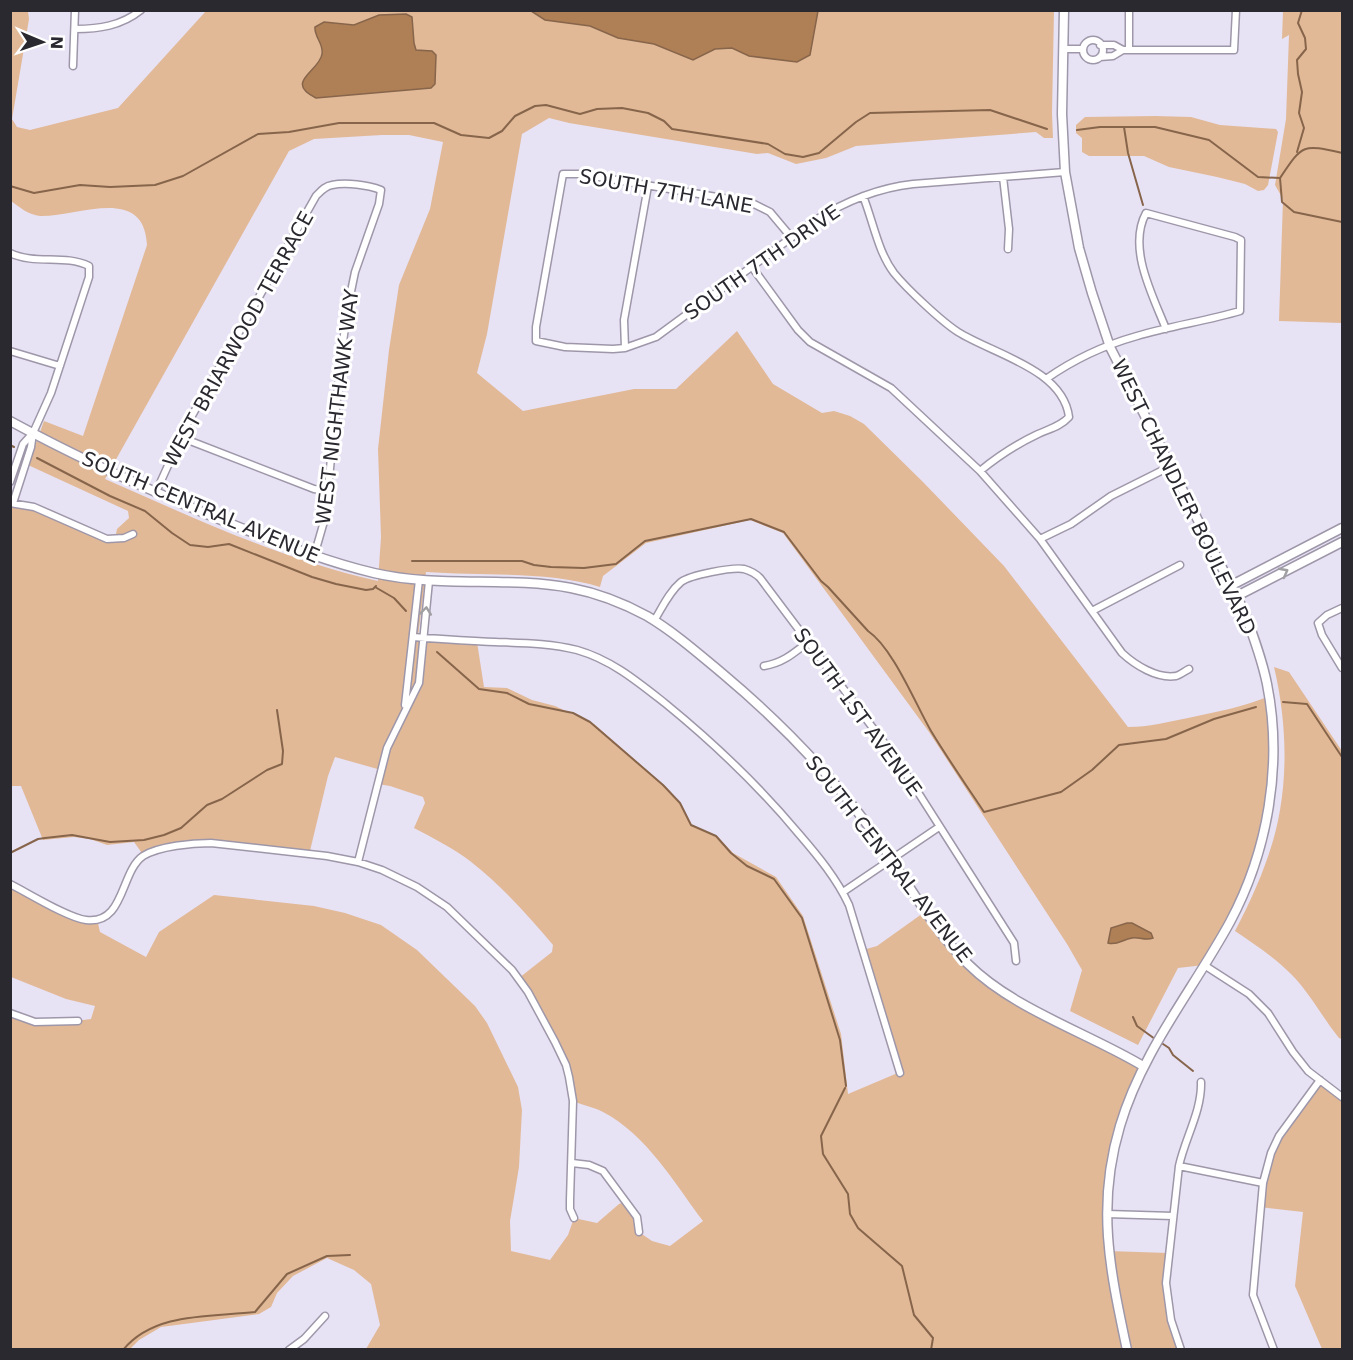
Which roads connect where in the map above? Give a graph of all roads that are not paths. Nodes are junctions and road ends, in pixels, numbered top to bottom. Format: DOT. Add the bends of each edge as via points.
graph roads {
  1 [pos="75,10"];
  2 [pos="141,10"];
  3 [pos="1064,10"];
  4 [pos="1129,10"];
  5 [pos="1236,10"];
  6 [pos="75,29"];
  7 [pos="1100,45"];
  8 [pos="1063,49"];
  9 [pos="1083,49"];
  10 [pos="1126,50"];
  11 [pos="1100,57"];
  12 [pos="73,66"];
  13 [pos="1065,172"];
  14 [pos="1003,177"];
  15 [pos="648,186"];
  16 [pos="324,188"];
  17 [pos="863,196"];
  18 [pos="791,237"];
  19 [pos="1008,249"];
  20 [pos="10,253"];
  21 [pos="752,267"];
  22 [pos="1166,329"];
  23 [pos="536,341"];
  24 [pos="1110,346"];
  25 [pos="624,348"];
  26 [pos="10,351"];
  27 [pos="60,366"];
  28 [pos="1046,379"];
  29 [pos="10,421"];
  30 [pos="33,433"];
  31 [pos="180,437"];
  32 [pos="1171,466"];
  33 [pos="14,469"];
  34 [pos="980,471"];
  35 [pos="22,472"];
  36 [pos="10,482"];
  37 [pos="327,491"];
  38 [pos="156,492"];
  39 [pos="12,503"];
  40 [pos="1342,528"];
  41 [pos="133,534"];
  42 [pos="1040,539"];
  43 [pos="1342,542"];
  44 [pos="314,556"];
  45 [pos="1180,565"];
  46 [pos="419,580"];
  47 [pos="429,581"];
  48 [pos="1232,585"];
  49 [pos="1237,596"];
  50 [pos="1342,608"];
  51 [pos="1092,611"];
  52 [pos="654,621"];
  53 [pos="413,637"];
  54 [pos="423,638"];
  55 [pos="808,642"];
  56 [pos="764,666"];
  57 [pos="1342,668"];
  58 [pos="1189,669"];
  59 [pos="404,711"];
  60 [pos="939,827"];
  61 [pos="892,859"];
  62 [pos="358,862"];
  63 [pos="10,884"];
  64 [pos="843,892"];
  65 [pos="1016,961"];
  66 [pos="1204,964"];
  67 [pos="10,1013"];
  68 [pos="78,1021"];
  69 [pos="1143,1066"];
  70 [pos="900,1073"];
  71 [pos="1320,1080"];
  72 [pos="1202,1082"];
  73 [pos="1342,1097"];
  74 [pos="572,1163"];
  75 [pos="1179,1166"];
  76 [pos="1263,1183"];
  77 [pos="1107,1214"];
  78 [pos="1173,1216"];
  79 [pos="574,1218"];
  80 [pos="639,1232"];
  81 [pos="325,1316"];
  82 [pos="289,1350"];
  83 [pos="1127,1350"];
  84 [pos="1181,1350"];
  85 [pos="1274,1350"];
  1 -- 6 [label="street"];
  2 -- 6 [label="street" via="110,26"];
  3 -- 8 [label="street, WEST CHANDLER BOULEVARD"];
  4 -- 10 [label="street"];
  5 -- 10 [label="street" via="1234,50"];
  6 -- 12 [label="street"];
  7 -- 9 [label="street" via="1090,41"];
  7 -- 10 [label="street"];
  7 -- 11 [label="street"];
  8 -- 9 [label="street"];
  8 -- 13 [label="street, WEST CHANDLER BOULEVARD"];
  9 -- 11 [label="street" via="1089,59"];
  10 -- 11 [label="street"];
  13 -- 14 [label="street, SOUTH 7TH DRIVE"];
  13 -- 24 [label="street, WEST CHANDLER BOULEVARD" via="1079,248"];
  14 -- 17 [label="street, SOUTH 7TH DRIVE" via="898,186"];
  14 -- 19 [label="street"];
  15 -- 18 [label="street, SOUTH 7TH LANE" via="752,202 770,212"];
  15 -- 23 [label="street, SOUTH 7TH LANE" via="563,174"];
  15 -- 25 [label="street" via="624,320"];
  16 -- 31 [label="street, WEST BRIARWOOD TERRACE"];
  16 -- 37 [label="street, WEST NIGHTHAWK WAY" via="344,185 381,190 348,306"];
  17 -- 18 [label="street, SOUTH 7TH DRIVE"];
  17 -- 28 [label="street" via="887,261 899,278 955,330"];
  18 -- 21 [label="street, SOUTH 7TH DRIVE"];
  20 -- 27 [label="street" via="34,259 80,261 89,266 89,277"];
  21 -- 25 [label="street, SOUTH 7TH DRIVE" via="656,337"];
  21 -- 34 [label="street" via="810,342 891,388"];
  22 -- 22 [label="street" via="1140,255 1146,213 1241,240 1240,311"];
  22 -- 24 [label="street"];
  23 -- 25 [label="street, SOUTH 7TH DRIVE" via="574,348"];
  24 -- 28 [label="street" via="1071,362"];
  24 -- 32 [label="street, WEST CHANDLER BOULEVARD"];
  26 -- 27 [label="street"];
  27 -- 30 [label="street"];
  28 -- 34 [label="street" via="1068,406 1069,417 1063,424 1000,454"];
  29 -- 30 [label="street, SOUTH CENTRAL AVENUE"];
  30 -- 33 [label="street" via="23,444"];
  30 -- 35 [label="street"];
  30 -- 38 [label="street, SOUTH CENTRAL AVENUE"];
  31 -- 37 [label="street"];
  31 -- 38 [label="street, WEST BRIARWOOD TERRACE"];
  32 -- 42 [label="street" via="1111,496 1071,524"];
  32 -- 48 [label="street, WEST CHANDLER BOULEVARD"];
  33 -- 35 [label="street"];
  33 -- 36 [label="street"];
  34 -- 42 [label="street"];
  35 -- 39 [label="street"];
  37 -- 44 [label="street, WEST NIGHTHAWK WAY" via="323,528"];
  38 -- 44 [label="street, SOUTH CENTRAL AVENUE"];
  39 -- 41 [label="street" via="49,512 107,540"];
  40 -- 48 [label="street"];
  42 -- 51 [label="street"];
  49 -- 43 [label="street, one-way"];
  44 -- 46 [label="street, SOUTH CENTRAL AVENUE" via="379,574"];
  45 -- 51 [label="street"];
  46 -- 47 [label="street, SOUTH CENTRAL AVENUE"];
  46 -- 53 [label="street"];
  47 -- 52 [label="street, SOUTH CENTRAL AVENUE" via="568,587 610,599"];
  54 -- 47 [label="street, one-way"];
  48 -- 49 [label="street, WEST CHANDLER BOULEVARD"];
  49 -- 66 [label="street, WEST CHANDLER BOULEVARD" via="1256,644 1270,703 1274,752 1270,804 1259,852 1243,894"];
  50 -- 57 [label="street" via="1318,623"];
  51 -- 58 [label="street" via="1122,652 1140,666 1177,676"];
  52 -- 55 [label="street, SOUTH 1ST AVENUE" via="683,580 742,569 760,578"];
  52 -- 61 [label="street, SOUTH CENTRAL AVENUE" via="702,656 778,722 837,786"];
  53 -- 54 [label="street"];
  53 -- 59 [label="street"];
  54 -- 59 [label="street" via="418,683"];
  54 -- 64 [label="street" via="557,646 597,657 631,675 734,762 769,798"];
  55 -- 56 [label="street" via="784,660"];
  55 -- 60 [label="street, SOUTH 1ST AVENUE" via="900,764"];
  59 -- 62 [label="street" via="387,748"];
  60 -- 61 [label="street"];
  60 -- 65 [label="street, SOUTH 1ST AVENUE" via="1014,943"];
  61 -- 64 [label="street"];
  61 -- 69 [label="street, SOUTH CENTRAL AVENUE" via="938,929 982,976 1021,1002"];
  62 -- 63 [label="street" via="192,843 150,853 138,860 112,911 86,921"];
  62 -- 74 [label="street" via="392,874 434,897 468,925 519,978 566,1065 573,1101"];
  64 -- 70 [label="street"];
  66 -- 69 [label="street, WEST CHANDLER BOULEVARD"];
  66 -- 71 [label="street" via="1260,1004 1299,1061"];
  67 -- 68 [label="street" via="35,1022"];
  69 -- 77 [label="street, WEST CHANDLER BOULEVARD" via="1120,1125 1112,1159"];
  71 -- 73 [label="street"];
  71 -- 76 [label="street" via="1279,1136"];
  72 -- 75 [label="street" via="1200,1102"];
  74 -- 79 [label="street" via="570,1209"];
  74 -- 80 [label="street" via="603,1171 637,1216"];
  75 -- 76 [label="street"];
  75 -- 78 [label="street"];
  76 -- 85 [label="street" via="1253,1295"];
  77 -- 78 [label="street"];
  77 -- 83 [label="street, WEST CHANDLER BOULEVARD" via="1114,1293"];
  78 -- 84 [label="street" via="1166,1283 1171,1320"];
  81 -- 82 [label="street"];
}
